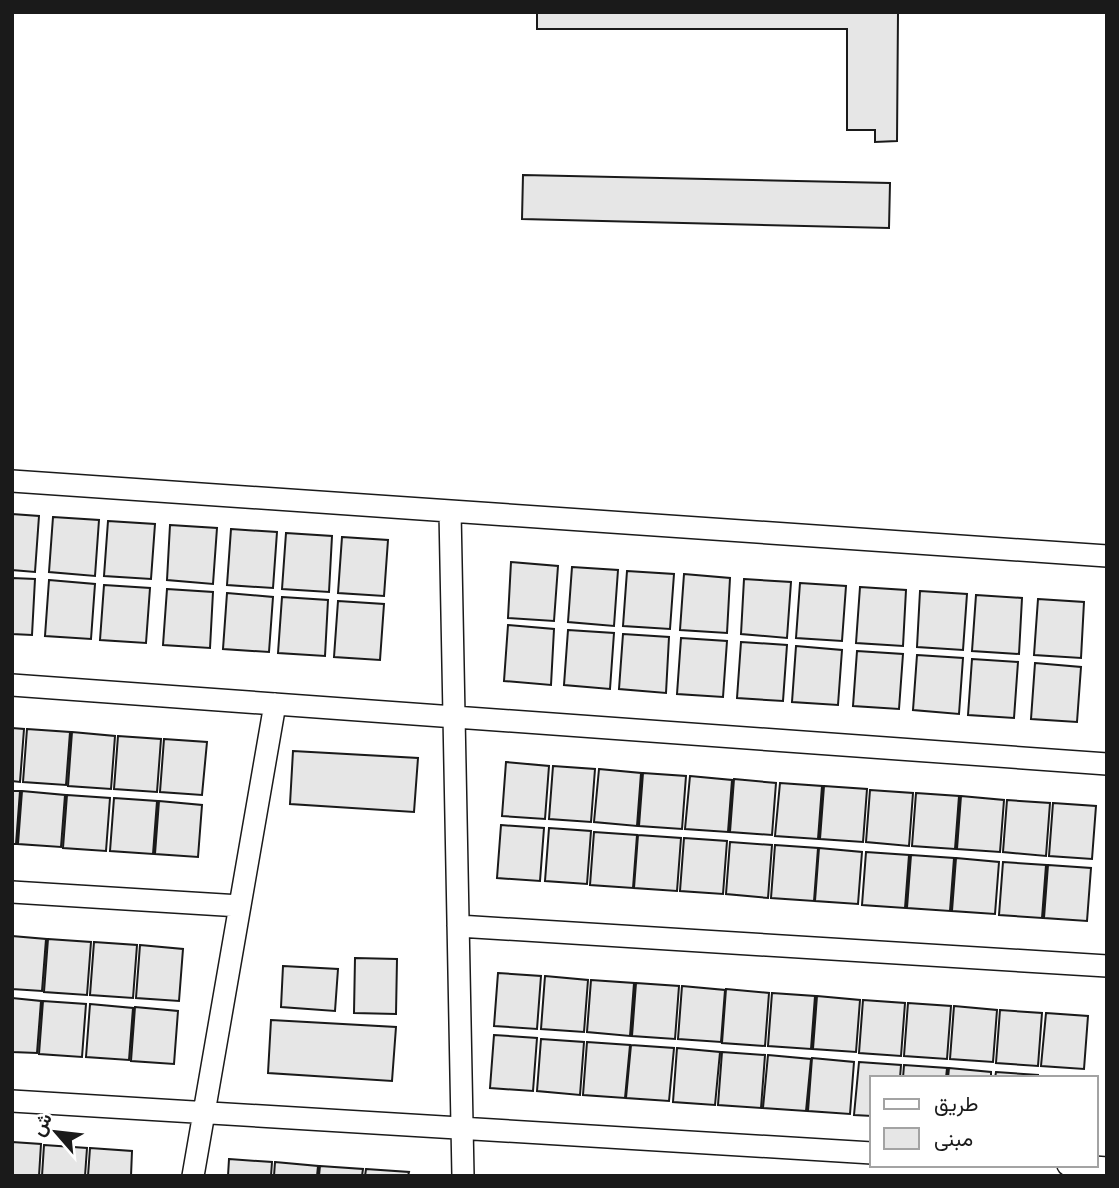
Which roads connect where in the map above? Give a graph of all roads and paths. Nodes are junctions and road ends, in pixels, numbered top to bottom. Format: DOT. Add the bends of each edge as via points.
graph roads {
  1 [pos="12,481"];
  2 [pos="450,512"];
  3 [pos="1107,556"];
  4 [pos="12,685"];
  5 [pos="275,704"];
  6 [pos="454,717"];
  7 [pos="1107,764"];
  8 [pos="12,892"];
  9 [pos="240,906"];
  10 [pos="458,926"];
  11 [pos="1107,966"];
  12 [pos="12,1101"];
  13 [pos="204,1113"];
  14 [pos="462,1128"];
  15 [pos="870,1153"];
  16 [pos="193,1176"];
  17 [pos="463,1176"];
  1 -- 2 [label="street"];
  2 -- 3 [label="street"];
  2 -- 6 [label="street"];
  4 -- 5 [label="street"];
  5 -- 6 [label="street"];
  5 -- 9 [label="street"];
  6 -- 7 [label="street"];
  6 -- 10 [label="street"];
  8 -- 9 [label="street"];
  9 -- 13 [label="street"];
  10 -- 11 [label="street"];
  10 -- 14 [label="street"];
  12 -- 13 [label="street"];
  13 -- 14 [label="street"];
  13 -- 16 [label="street"];
  14 -- 15 [label="street"];
  14 -- 17 [label="street"];
}
